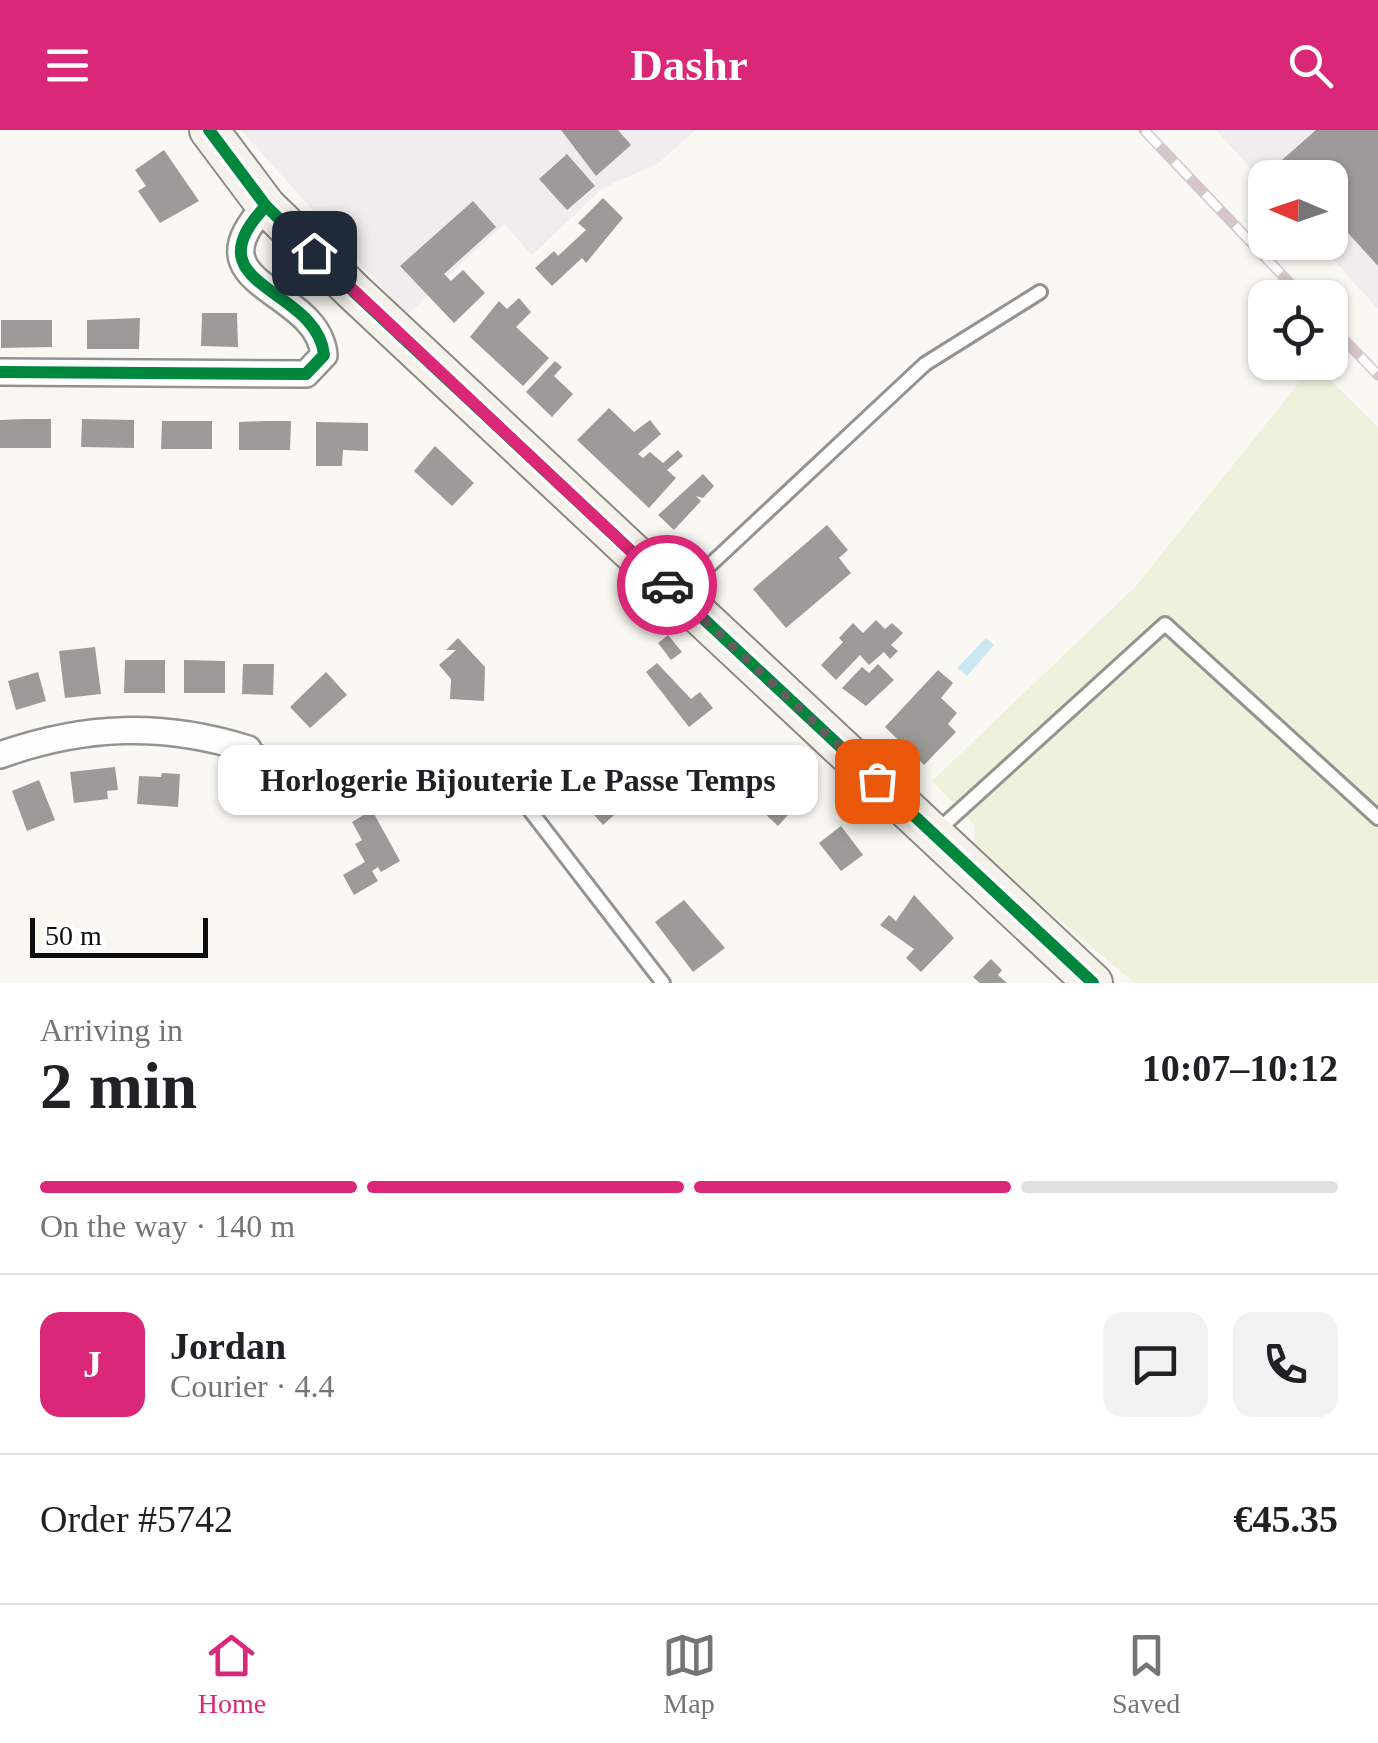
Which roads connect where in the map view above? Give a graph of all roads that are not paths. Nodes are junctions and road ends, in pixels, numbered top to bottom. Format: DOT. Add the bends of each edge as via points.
graph roads {
  1 [pos="209,130"];
  2 [pos="266,206"];
  3 [pos="1040,292"];
  4 [pos="0,372"];
  5 [pos="678,595"];
  6 [pos="248,749"];
  7 [pos="0,756"];
  8 [pos="1378,818"];
  9 [pos="934,834"];
  10 [pos="663,983"];
  11 [pos="1093,983"];
  1 -- 2 [label="main road"];
  2 -- 4 [label="street" via="240,236 239,254 258,282 322,338 324,355 306,374"];
  2 -- 5 [label="main road"];
  3 -- 5 [label="lane" via="924,364"];
  5 -- 9 [label="main road"];
  6 -- 7 [label="street" via="177,731 124,728 74,734"];
  6 -- 10 [label="lane" via="327,772 434,764 500,779"];
  8 -- 9 [label="lane" via="1165,624"];
  9 -- 11 [label="main road"];
}
